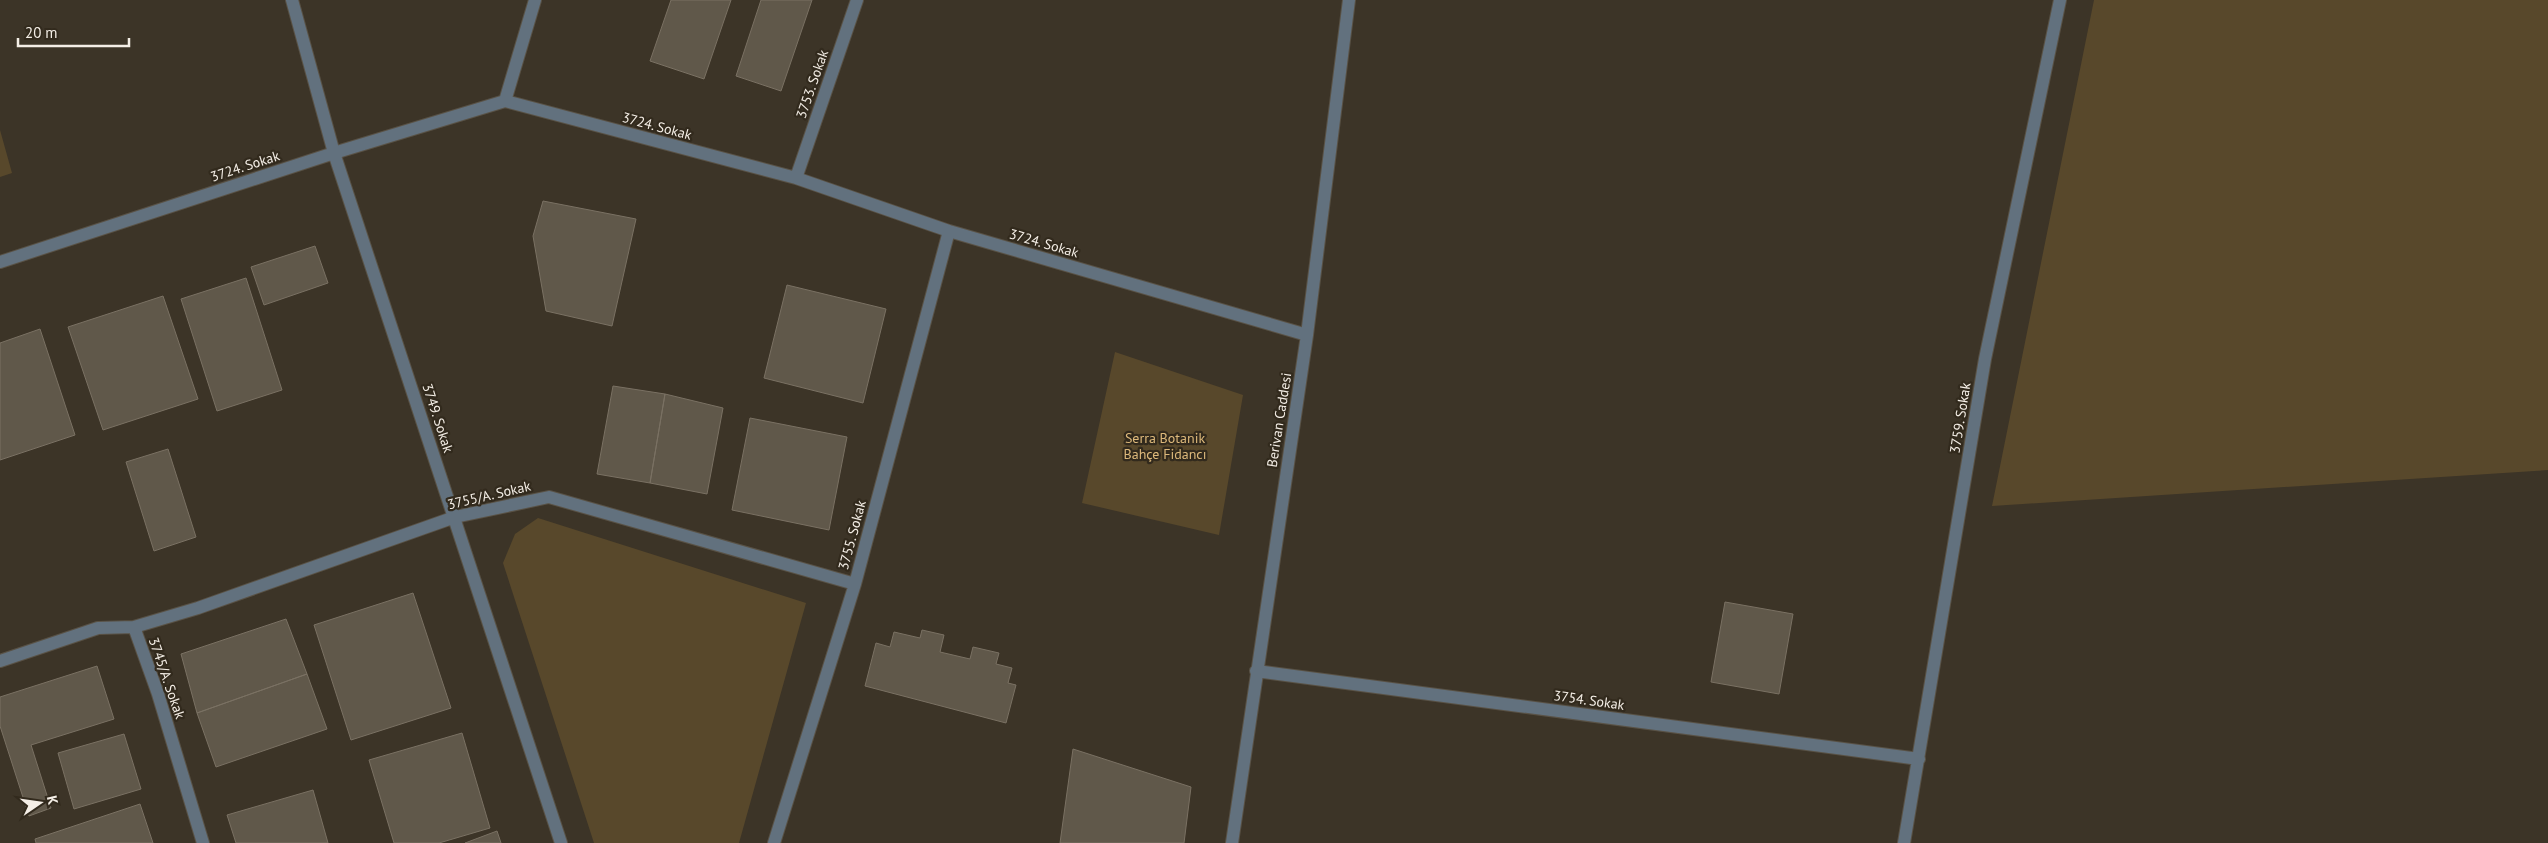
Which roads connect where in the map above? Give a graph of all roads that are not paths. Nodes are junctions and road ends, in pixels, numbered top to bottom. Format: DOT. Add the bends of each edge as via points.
graph roads {
  1 [pos="292,0"];
  2 [pos="535,0"];
  3 [pos="857,0"];
  4 [pos="1349,0"];
  5 [pos="2060,0"];
  6 [pos="505,101"];
  7 [pos="334,153"];
  8 [pos="796,178"];
  9 [pos="948,231"];
  10 [pos="0,262"];
  11 [pos="1307,335"];
  12 [pos="455,517"];
  13 [pos="855,584"];
  14 [pos="134,627"];
  15 [pos="0,661"];
  16 [pos="1256,671"];
  17 [pos="1919,759"];
  18 [pos="204,843"];
  19 [pos="561,843"];
  20 [pos="774,843"];
  21 [pos="1232,843"];
  22 [pos="1904,843"];
  1 -- 7 [label="street, 3749. Sokak"];
  2 -- 6 [label="street"];
  3 -- 8 [label="street, 3753. Sokak"];
  4 -- 11 [label="street, Berivan Caddesi"];
  5 -- 17 [label="street, 3759. Sokak" via="1985,359"];
  6 -- 7 [label="street, 3724. Sokak"];
  6 -- 8 [label="street, 3724. Sokak"];
  7 -- 10 [label="street, 3724. Sokak"];
  7 -- 12 [label="street, 3749. Sokak"];
  8 -- 9 [label="street, 3724. Sokak"];
  9 -- 11 [label="street, 3724. Sokak"];
  9 -- 13 [label="street, 3755. Sokak"];
  11 -- 16 [label="street, Berivan Caddesi"];
  12 -- 13 [label="street, 3755/A. Sokak" via="549,497"];
  12 -- 14 [label="street, 3755/A. Sokak" via="198,608"];
  12 -- 19 [label="street, 3749. Sokak"];
  13 -- 20 [label="street, 3755. Sokak"];
  14 -- 15 [label="street, 3745/A. Sokak" via="98,628"];
  14 -- 18 [label="street, 3745/A. Sokak"];
  16 -- 17 [label="street, 3754. Sokak"];
  16 -- 21 [label="street, Berivan Caddesi"];
  17 -- 22 [label="street, 3759. Sokak"];
}
